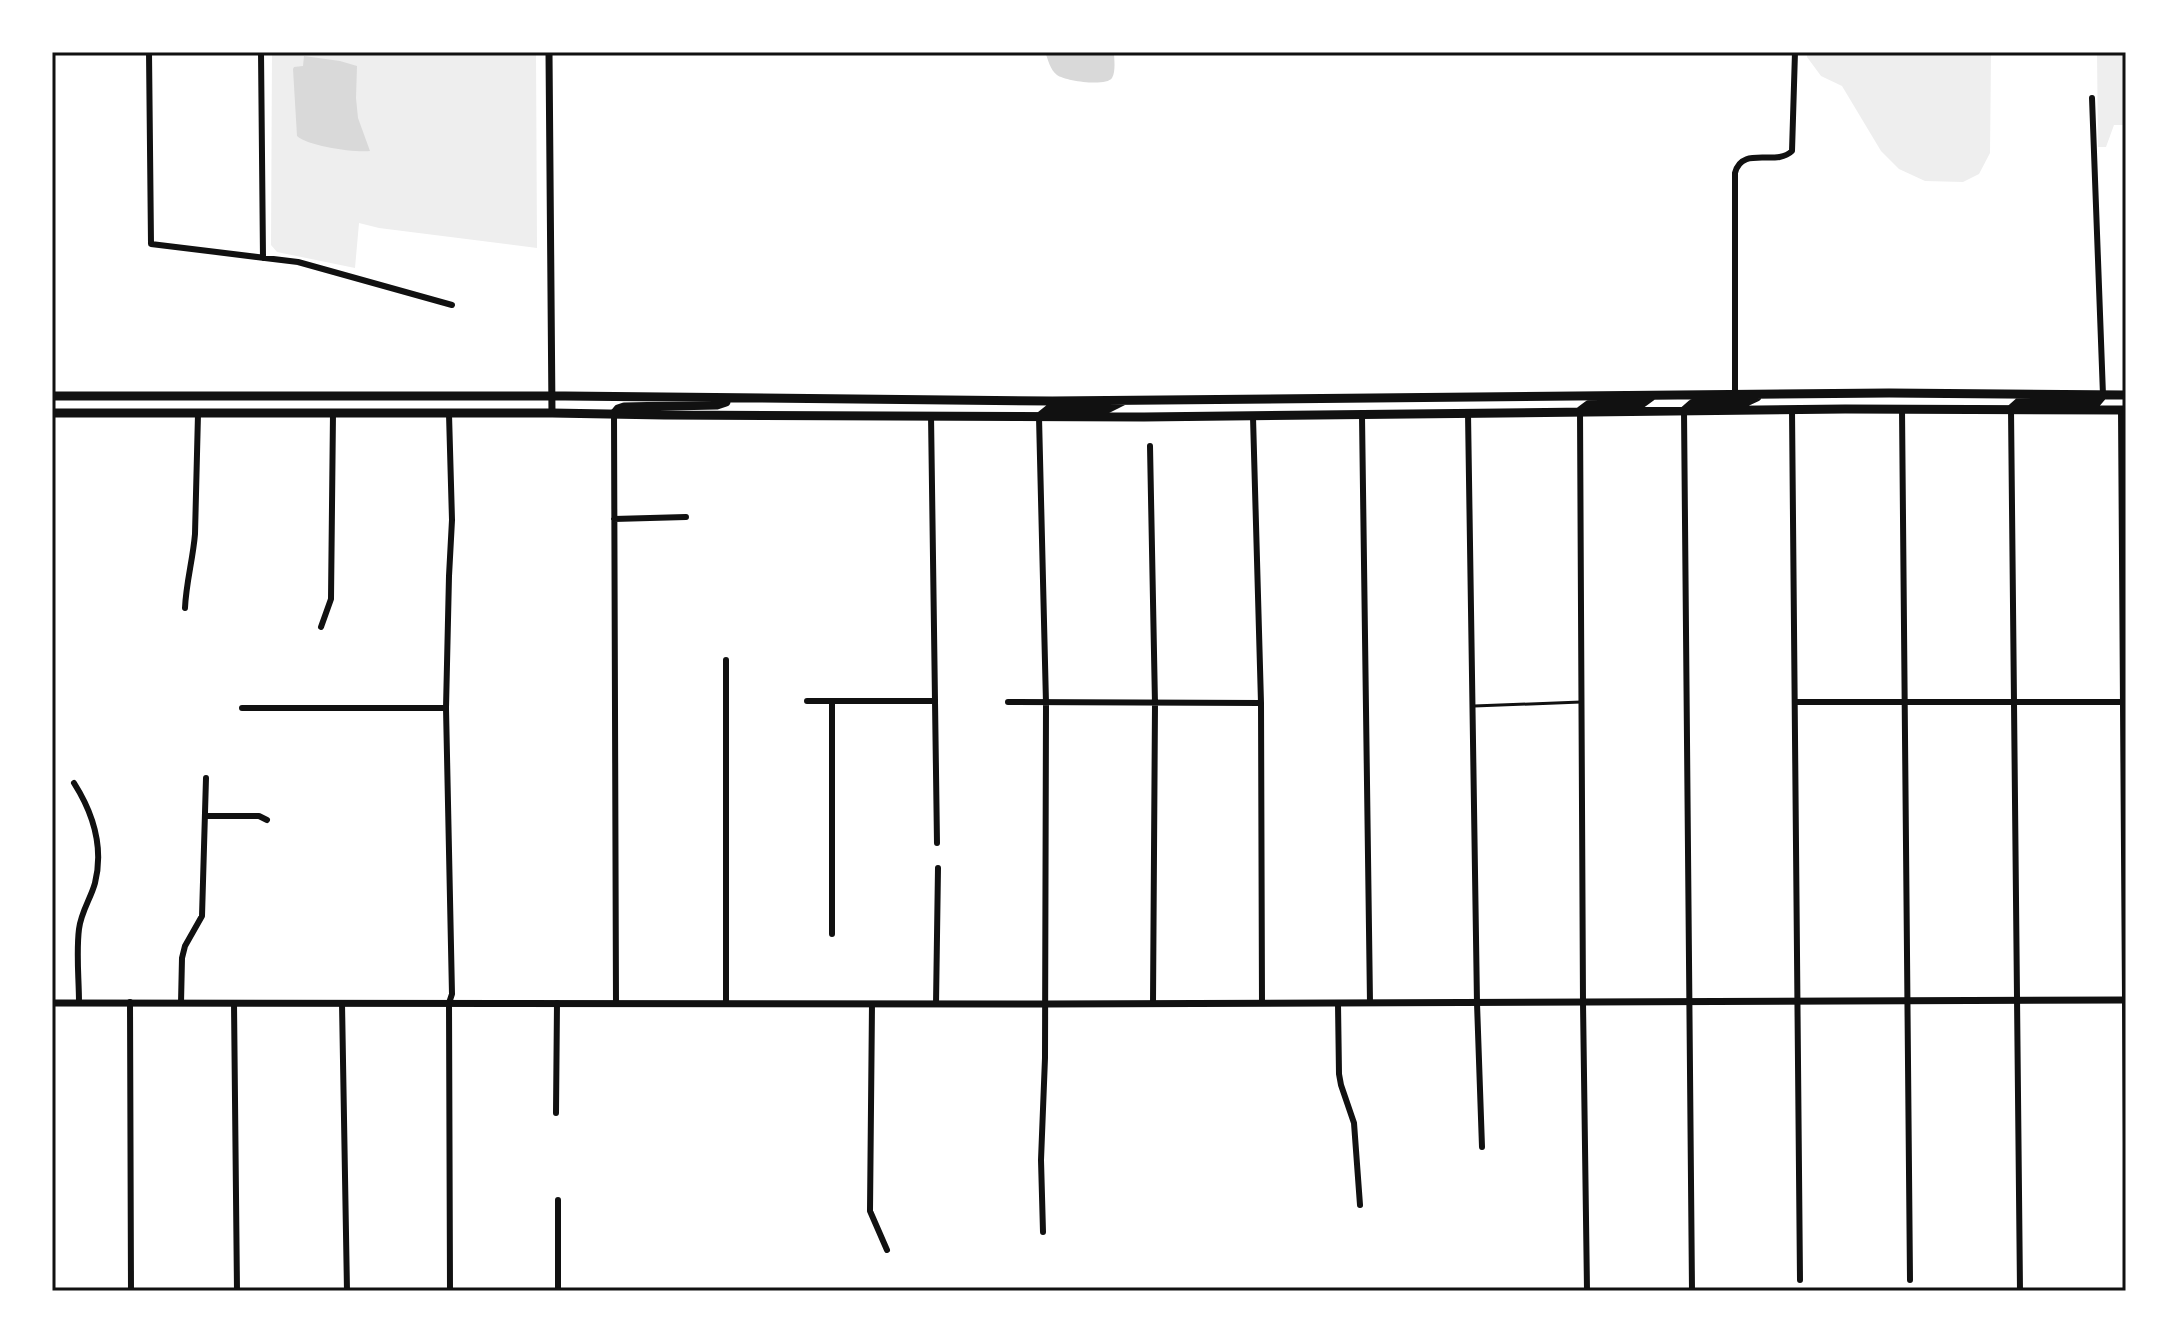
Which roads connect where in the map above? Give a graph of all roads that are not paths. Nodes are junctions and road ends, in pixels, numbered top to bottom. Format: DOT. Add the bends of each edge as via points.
graph roads {
  1 [pos="149,52"];
  2 [pos="261,52"];
  3 [pos="549,52"];
  4 [pos="1795,52"];
  5 [pos="2092,98"];
  6 [pos="263,258"];
  7 [pos="452,305"];
  8 [pos="1735,395"];
  9 [pos="1760,395"];
  10 [pos="2103,395"];
  11 [pos="2126,395"];
  12 [pos="52,396"];
  13 [pos="259,396"];
  14 [pos="551,396"];
  15 [pos="1652,396"];
  16 [pos="733,399"];
  17 [pos="1123,400"];
  18 [pos="1902,409"];
  19 [pos="2011,409"];
  20 [pos="1792,410"];
  21 [pos="2124,410"];
  22 [pos="1580,411"];
  23 [pos="1684,411"];
  24 [pos="52,413"];
  25 [pos="260,413"];
  26 [pos="333,413"];
  27 [pos="552,413"];
  28 [pos="1468,413"];
  29 [pos="198,414"];
  30 [pos="449,414"];
  31 [pos="614,414"];
  32 [pos="931,415"];
  33 [pos="1362,416"];
  34 [pos="1039,417"];
  35 [pos="1253,417"];
  36 [pos="1150,446"];
  37 [pos="686,517"];
  38 [pos="614,519"];
  39 [pos="185,608"];
  40 [pos="321,627"];
  41 [pos="726,660"];
  42 [pos="807,701"];
  43 [pos="832,701"];
  44 [pos="935,701"];
  45 [pos="1008,702"];
  46 [pos="1581,702"];
  47 [pos="1795,702"];
  48 [pos="1905,702"];
  49 [pos="2124,702"];
  50 [pos="1046,703"];
  51 [pos="1261,703"];
  52 [pos="2013,703"];
  53 [pos="1155,704"];
  54 [pos="1474,706"];
  55 [pos="242,708"];
  56 [pos="446,708"];
  57 [pos="206,778"];
  58 [pos="74,783"];
  59 [pos="205,816"];
  60 [pos="267,820"];
  61 [pos="937,843"];
  62 [pos="938,868"];
  63 [pos="832,934"];
  64 [pos="2125,1000"];
  65 [pos="1907,1001"];
  66 [pos="2017,1001"];
  67 [pos="130,1002"];
  68 [pos="1690,1002"];
  69 [pos="1798,1002"];
  70 [pos="52,1003"];
  71 [pos="79,1003"];
  72 [pos="181,1003"];
  73 [pos="234,1003"];
  74 [pos="342,1003"];
  75 [pos="449,1003"];
  76 [pos="557,1003"];
  77 [pos="616,1003"];
  78 [pos="726,1003"];
  79 [pos="1153,1003"];
  80 [pos="1262,1003"];
  81 [pos="1370,1003"];
  82 [pos="1477,1003"];
  83 [pos="1583,1003"];
  84 [pos="872,1004"];
  85 [pos="936,1004"];
  86 [pos="1045,1004"];
  87 [pos="1338,1004"];
  88 [pos="556,1113"];
  89 [pos="2126,1144"];
  90 [pos="1482,1147"];
  91 [pos="558,1200"];
  92 [pos="1360,1205"];
  93 [pos="1043,1232"];
  94 [pos="887,1250"];
  95 [pos="1800,1280"];
  96 [pos="1910,1280"];
  97 [pos="1587,1290"];
  98 [pos="131,1291"];
  99 [pos="237,1291"];
  100 [pos="347,1291"];
  101 [pos="450,1291"];
  102 [pos="558,1291"];
  103 [pos="1692,1291"];
  104 [pos="2020,1291"];
  1 -- 6 [label="street" via="151,244"];
  2 -- 6 [label="street"];
  3 -- 14 [label="street"];
  4 -- 8 [label="street" via="1792,151 1782,158 1745,158 1735,173"];
  5 -- 10 [label="street"];
  6 -- 7 [label="street" via="316,266"];
  8 -- 9 [label="main road"];
  8 -- 15 [label="main road"];
  9 -- 10 [label="main road"];
  9 -- 23 [label="main road" via="1744,403 1692,404"];
  10 -- 11 [label="main road"];
  10 -- 19 [label="main road" via="2097,402 2020,401"];
  12 -- 13 [label="main road"];
  13 -- 14 [label="main road"];
  13 -- 25 [label="main road"];
  14 -- 16 [label="main road"];
  14 -- 27 [label="street"];
  15 -- 17 [label="main road"];
  15 -- 22 [label="main road" via="1641,404 1588,405"];
  16 -- 17 [label="main road"];
  16 -- 31 [label="main road" via="717,405 624,407"];
  17 -- 34 [label="main road" via="1109,408 1049,409"];
  18 -- 19 [label="main road"];
  18 -- 20 [label="main road"];
  18 -- 48 [label="street"];
  19 -- 21 [label="main road"];
  19 -- 52 [label="street"];
  20 -- 23 [label="main road"];
  20 -- 47 [label="street"];
  21 -- 49 [label="street"];
  22 -- 23 [label="main road"];
  22 -- 28 [label="main road"];
  22 -- 46 [label="street"];
  23 -- 68 [label="street"];
  24 -- 29 [label="main road"];
  25 -- 26 [label="main road"];
  25 -- 29 [label="main road"];
  26 -- 30 [label="main road"];
  26 -- 40 [label="street" via="331,599"];
  27 -- 30 [label="main road"];
  27 -- 31 [label="main road"];
  28 -- 33 [label="main road"];
  28 -- 54 [label="street"];
  29 -- 39 [label="street" via="195,534"];
  30 -- 56 [label="street" via="452,520"];
  31 -- 32 [label="main road"];
  31 -- 38 [label="street"];
  32 -- 34 [label="main road"];
  32 -- 44 [label="street"];
  33 -- 35 [label="main road"];
  33 -- 81 [label="street"];
  34 -- 35 [label="main road"];
  34 -- 50 [label="street"];
  35 -- 51 [label="street"];
  36 -- 53 [label="street"];
  37 -- 38 [label="street"];
  38 -- 77 [label="street"];
  41 -- 78 [label="street"];
  42 -- 43 [label="street"];
  43 -- 44 [label="street"];
  43 -- 63 [label="street"];
  44 -- 61 [label="street"];
  45 -- 50 [label="street"];
  46 -- 54 [label="lane"];
  46 -- 83 [label="street"];
  47 -- 48 [label="street"];
  47 -- 69 [label="street"];
  48 -- 52 [label="street"];
  48 -- 65 [label="street"];
  49 -- 52 [label="street"];
  49 -- 64 [label="street"];
  50 -- 53 [label="street"];
  50 -- 86 [label="street"];
  51 -- 53 [label="street"];
  51 -- 80 [label="street"];
  52 -- 66 [label="street"];
  53 -- 79 [label="street"];
  54 -- 82 [label="street"];
  55 -- 56 [label="street"];
  56 -- 75 [label="street"];
  57 -- 59 [label="street"];
  58 -- 71 [label="street" via="94,819 97,839 96,880 79,929"];
  59 -- 60 [label="street"];
  59 -- 72 [label="street" via="202,916 182,958"];
  62 -- 85 [label="street"];
  64 -- 66 [label="street"];
  64 -- 89 [label="street"];
  65 -- 66 [label="street"];
  65 -- 69 [label="street"];
  65 -- 96 [label="street"];
  66 -- 104 [label="street"];
  67 -- 71 [label="street"];
  67 -- 72 [label="street"];
  67 -- 98 [label="street"];
  68 -- 69 [label="street"];
  68 -- 83 [label="street"];
  68 -- 103 [label="street"];
  69 -- 95 [label="street"];
  70 -- 71 [label="street"];
  72 -- 73 [label="street"];
  73 -- 74 [label="street"];
  73 -- 99 [label="street"];
  74 -- 75 [label="street"];
  74 -- 100 [label="street"];
  75 -- 76 [label="street"];
  75 -- 101 [label="street"];
  76 -- 77 [label="street"];
  76 -- 88 [label="street"];
  77 -- 78 [label="street"];
  78 -- 84 [label="street"];
  79 -- 80 [label="street"];
  79 -- 86 [label="street"];
  80 -- 87 [label="street"];
  81 -- 82 [label="street"];
  81 -- 87 [label="street"];
  82 -- 83 [label="street"];
  82 -- 90 [label="street"];
  83 -- 97 [label="street"];
  84 -- 85 [label="street"];
  84 -- 94 [label="street" via="870,1211"];
  85 -- 86 [label="street"];
  86 -- 93 [label="street"];
  87 -- 92 [label="street" via="1339,1074 1354,1123"];
  91 -- 102 [label="street"];
}
